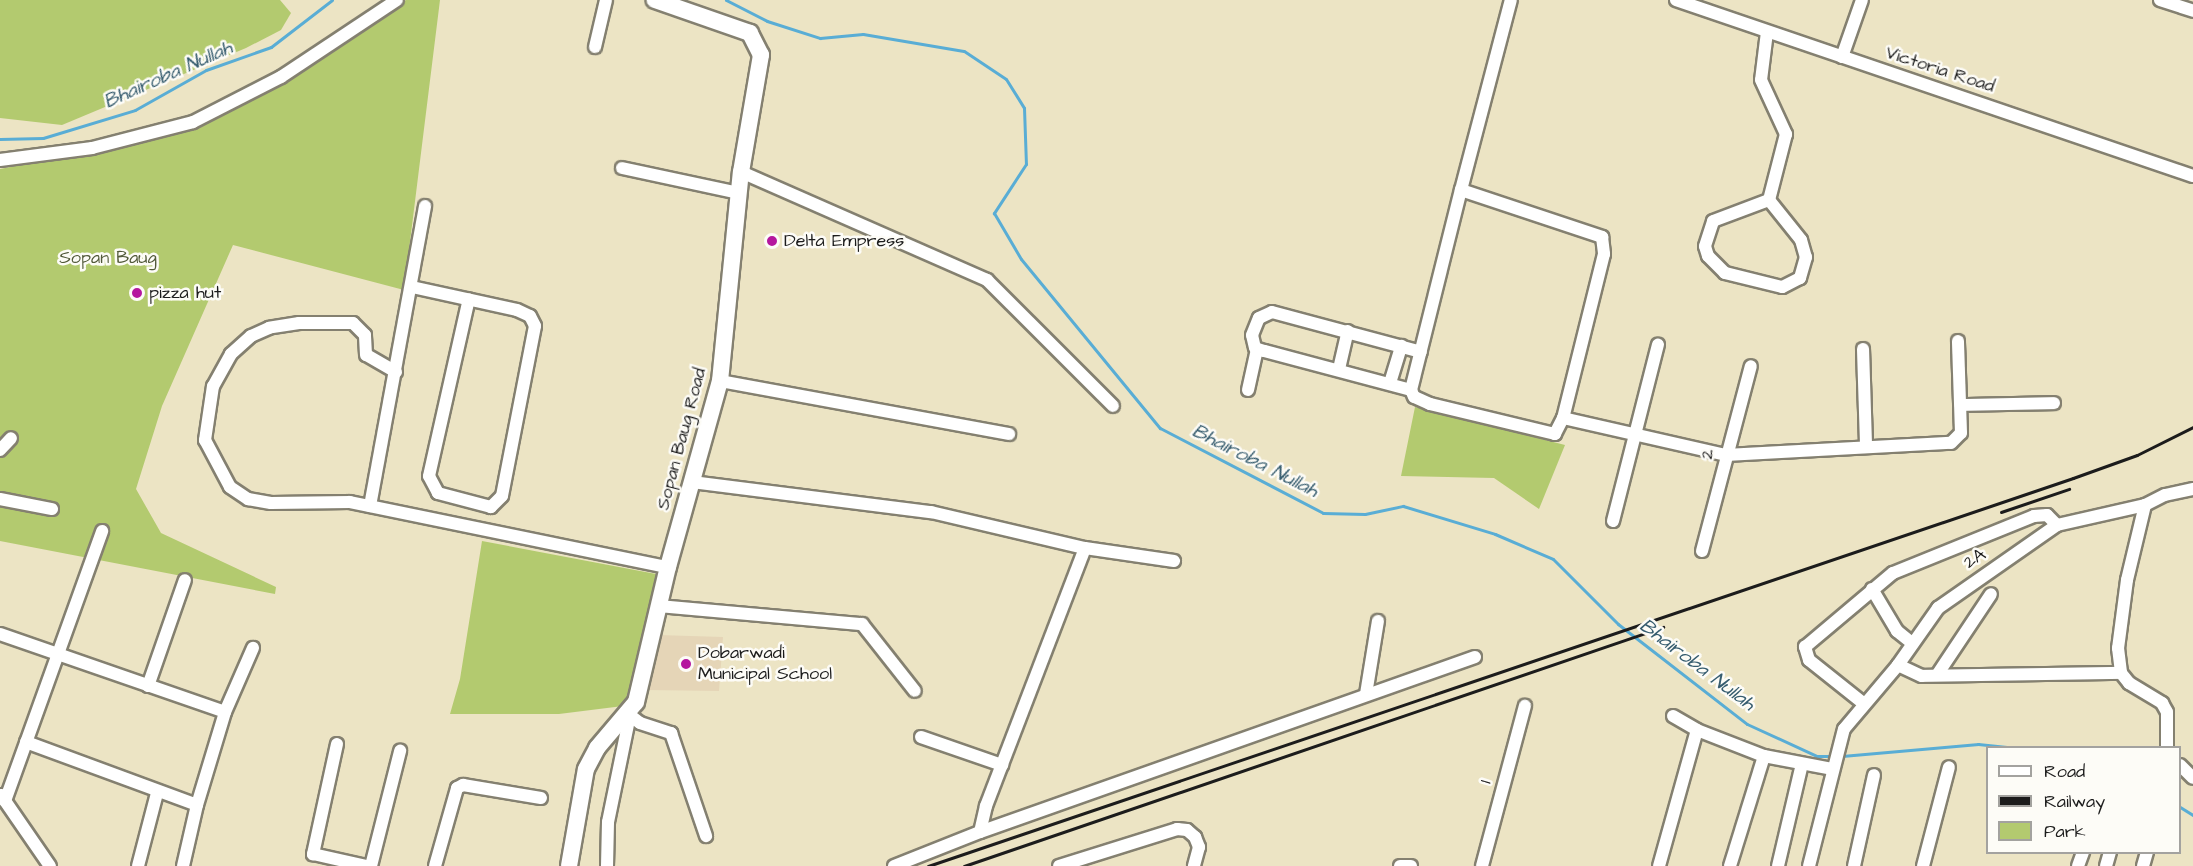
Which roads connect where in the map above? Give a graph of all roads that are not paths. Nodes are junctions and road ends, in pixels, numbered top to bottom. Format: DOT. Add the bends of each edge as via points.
graph roads {
  1 [pos="397,0"];
  2 [pos="606,0"];
  3 [pos="655,0"];
  4 [pos="1511,0"];
  5 [pos="1676,0"];
  6 [pos="1862,0"];
  7 [pos="2160,0"];
  8 [pos="2193,11"];
  9 [pos="1767,32"];
  10 [pos="595,47"];
  11 [pos="1842,57"];
  12 [pos="0,160"];
  13 [pos="622,168"];
  14 [pos="741,172"];
  15 [pos="2193,176"];
  16 [pos="1461,190"];
  17 [pos="739,193"];
  18 [pos="1769,200"];
  19 [pos="425,206"];
  20 [pos="412,287"];
  21 [pos="469,299"];
  22 [pos="1348,331"];
  23 [pos="1958,341"];
  24 [pos="1658,345"];
  25 [pos="1401,346"];
  26 [pos="1257,349"];
  27 [pos="1863,349"];
  28 [pos="1420,352"];
  29 [pos="1751,366"];
  30 [pos="1339,369"];
  31 [pos="396,372"];
  32 [pos="720,381"];
  33 [pos="1390,383"];
  34 [pos="1248,390"];
  35 [pos="1411,390"];
  36 [pos="2054,403"];
  37 [pos="1961,405"];
  38 [pos="1113,406"];
  39 [pos="1563,418"];
  40 [pos="1008,434"];
  41 [pos="1635,435"];
  42 [pos="11,438"];
  43 [pos="1866,447"];
  44 [pos="0,450"];
  45 [pos="1726,456"];
  46 [pos="692,482"];
  47 [pos="2193,489"];
  48 [pos="0,499"];
  49 [pos="466,502"];
  50 [pos="370,506"];
  51 [pos="2145,506"];
  52 [pos="52,508"];
  53 [pos="1613,521"];
  54 [pos="460,524"];
  55 [pos="2057,525"];
  56 [pos="102,531"];
  57 [pos="1085,548"];
  58 [pos="1702,551"];
  59 [pos="1174,561"];
  60 [pos="668,567"];
  61 [pos="185,580"];
  62 [pos="1872,589"];
  63 [pos="1991,594"];
  64 [pos="659,606"];
  65 [pos="1378,621"];
  66 [pos="0,634"];
  67 [pos="1912,643"];
  68 [pos="254,648"];
  69 [pos="58,653"];
  70 [pos="1475,657"];
  71 [pos="1898,665"];
  72 [pos="2121,673"];
  73 [pos="1937,675"];
  74 [pos="147,686"];
  75 [pos="915,691"];
  76 [pos="1366,694"];
  77 [pos="1863,704"];
  78 [pos="1525,706"];
  79 [pos="225,712"];
  80 [pos="631,713"];
  81 [pos="1673,716"];
  82 [pos="1697,730"];
  83 [pos="921,737"];
  84 [pos="26,742"];
  85 [pos="337,744"];
  86 [pos="2167,746"];
  87 [pos="400,751"];
  88 [pos="1764,756"];
  89 [pos="1802,764"];
  90 [pos="1002,765"];
  91 [pos="1833,766"];
  92 [pos="2181,766"];
  93 [pos="1949,768"];
  94 [pos="1874,775"];
  95 [pos="2193,778"];
  96 [pos="157,793"];
  97 [pos="3,797"];
  98 [pos="541,798"];
  99 [pos="196,806"];
  100 [pos="980,832"];
  101 [pos="706,836"];
  102 [pos="50,866"];
  103 [pos="138,866"];
  104 [pos="183,866"];
  105 [pos="366,866"];
  106 [pos="371,866"];
  107 [pos="435,866"];
  108 [pos="569,866"];
  109 [pos="607,866"];
  110 [pos="894,866"];
  111 [pos="1059,866"];
  112 [pos="1194,866"];
  113 [pos="1400,866"];
  114 [pos="1411,866"];
  115 [pos="1482,866"];
  116 [pos="1659,866"];
  117 [pos="1730,866"];
  118 [pos="1778,866"];
  119 [pos="1809,866"];
  120 [pos="1854,866"];
  121 [pos="1923,866"];
  1 -- 12 [label="street" via="280,77 193,122 92,148"];
  2 -- 10 [label="street"];
  3 -- 14 [label="street, Sopan Baug Road" via="750,33 759,44 761,55"];
  4 -- 16 [label="street"];
  5 -- 9 [label="street, Victoria Road"];
  6 -- 11 [label="street"];
  7 -- 8 [label="street"];
  9 -- 11 [label="street, Victoria Road"];
  9 -- 18 [label="street" via="1761,80 1786,134"];
  11 -- 15 [label="street, Victoria Road"];
  13 -- 17 [label="street"];
  14 -- 17 [label="street, Sopan Baug Road"];
  14 -- 38 [label="street" via="987,280"];
  16 -- 28 [label="street"];
  16 -- 39 [label="street" via="1602,237 1604,254"];
  17 -- 32 [label="street, Sopan Baug Road"];
  18 -- 18 [label="street" via="1713,220 1705,246 1708,256 1725,273 1773,287 1789,286 1800,279 1806,257 1801,240"];
  19 -- 20 [label="street"];
  20 -- 21 [label="street"];
  20 -- 31 [label="street"];
  21 -- 49 [label="street" via="429,477 438,494"];
  21 -- 49 [label="street" via="530,316 536,335 499,503 483,507"];
  22 -- 25 [label="street"];
  22 -- 26 [label="street" via="1265,313 1252,335"];
  22 -- 30 [label="street"];
  23 -- 37 [label="street"];
  24 -- 41 [label="street"];
  25 -- 28 [label="street"];
  25 -- 33 [label="street"];
  26 -- 30 [label="street"];
  26 -- 34 [label="street"];
  27 -- 43 [label="street"];
  28 -- 35 [label="street"];
  29 -- 45 [label="street, 2"];
  30 -- 33 [label="street"];
  31 -- 50 [label="street"];
  31 -- 50 [label="street" via="366,355 365,335 353,323 299,323 251,336 231,354 213,386 205,440 230,487 248,499 271,503 334,501"];
  32 -- 40 [label="street"];
  32 -- 46 [label="street, Sopan Baug Road"];
  33 -- 35 [label="street"];
  35 -- 39 [label="street" via="1422,402 1550,435 1559,431"];
  36 -- 37 [label="street"];
  37 -- 43 [label="street" via="1961,433 1952,442"];
  39 -- 41 [label="street"];
  41 -- 45 [label="street"];
  41 -- 53 [label="street"];
  42 -- 44 [label="street"];
  43 -- 45 [label="street"];
  45 -- 58 [label="street, 2"];
  46 -- 57 [label="street" via="931,512"];
  46 -- 60 [label="street, Sopan Baug Road"];
  47 -- 51 [label="street, 2A" via="2165,495"];
  48 -- 52 [label="street"];
  49 -- 54 [label="street"];
  50 -- 54 [label="street"];
  51 -- 55 [label="street, 2A"];
  51 -- 72 [label="street" via="2121,617"];
  54 -- 60 [label="street"];
  55 -- 62 [label="street" via="2047,515 2034,516 1893,573"];
  55 -- 67 [label="street, 2A" via="1947,601"];
  56 -- 69 [label="street"];
  57 -- 59 [label="street"];
  57 -- 90 [label="street"];
  60 -- 64 [label="street, Sopan Baug Road"];
  61 -- 74 [label="street"];
  62 -- 67 [label="street" via="1897,631"];
  62 -- 77 [label="street" via="1804,650 1809,660"];
  63 -- 73 [label="street"];
  64 -- 75 [label="street" via="862,624"];
  64 -- 80 [label="street, Sopan Baug Road"];
  65 -- 76 [label="street"];
  66 -- 69 [label="street"];
  67 -- 71 [label="street, 2A"];
  68 -- 79 [label="street"];
  69 -- 74 [label="street"];
  69 -- 84 [label="street"];
  70 -- 76 [label="street"];
  71 -- 73 [label="street" via="1914,675"];
  71 -- 77 [label="street, 2A"];
  72 -- 73 [label="street"];
  72 -- 86 [label="street" via="2129,683 2162,703 2168,723"];
  74 -- 79 [label="street"];
  76 -- 100 [label="street"];
  77 -- 91 [label="street, 2A" via="1844,729"];
  78 -- 115 [label="street, 1"];
  79 -- 99 [label="street"];
  80 -- 101 [label="street" via="640,723 671,732"];
  80 -- 108 [label="street, Sopan Baug Road" via="597,748 586,769"];
  80 -- 109 [label="street" via="608,822"];
  81 -- 82 [label="street"];
  82 -- 88 [label="street"];
  82 -- 116 [label="street"];
  83 -- 90 [label="street"];
  84 -- 96 [label="street"];
  84 -- 97 [label="street"];
  85 -- 105 [label="street" via="313,854"];
  87 -- 106 [label="street"];
  88 -- 89 [label="street"];
  88 -- 117 [label="street"];
  89 -- 91 [label="street"];
  89 -- 118 [label="street"];
  90 -- 100 [label="street"];
  91 -- 119 [label="street, 2A"];
  92 -- 95 [label="street"];
  93 -- 121 [label="street"];
  94 -- 120 [label="street"];
  96 -- 99 [label="street"];
  96 -- 103 [label="street"];
  97 -- 102 [label="street"];
  98 -- 107 [label="street" via="463,785 457,788"];
  99 -- 104 [label="street"];
  100 -- 110 [label="street"];
  111 -- 112 [label="street" via="1177,829 1187,830 1195,837 1199,847"];
  113 -- 114 [label="street"];
}
